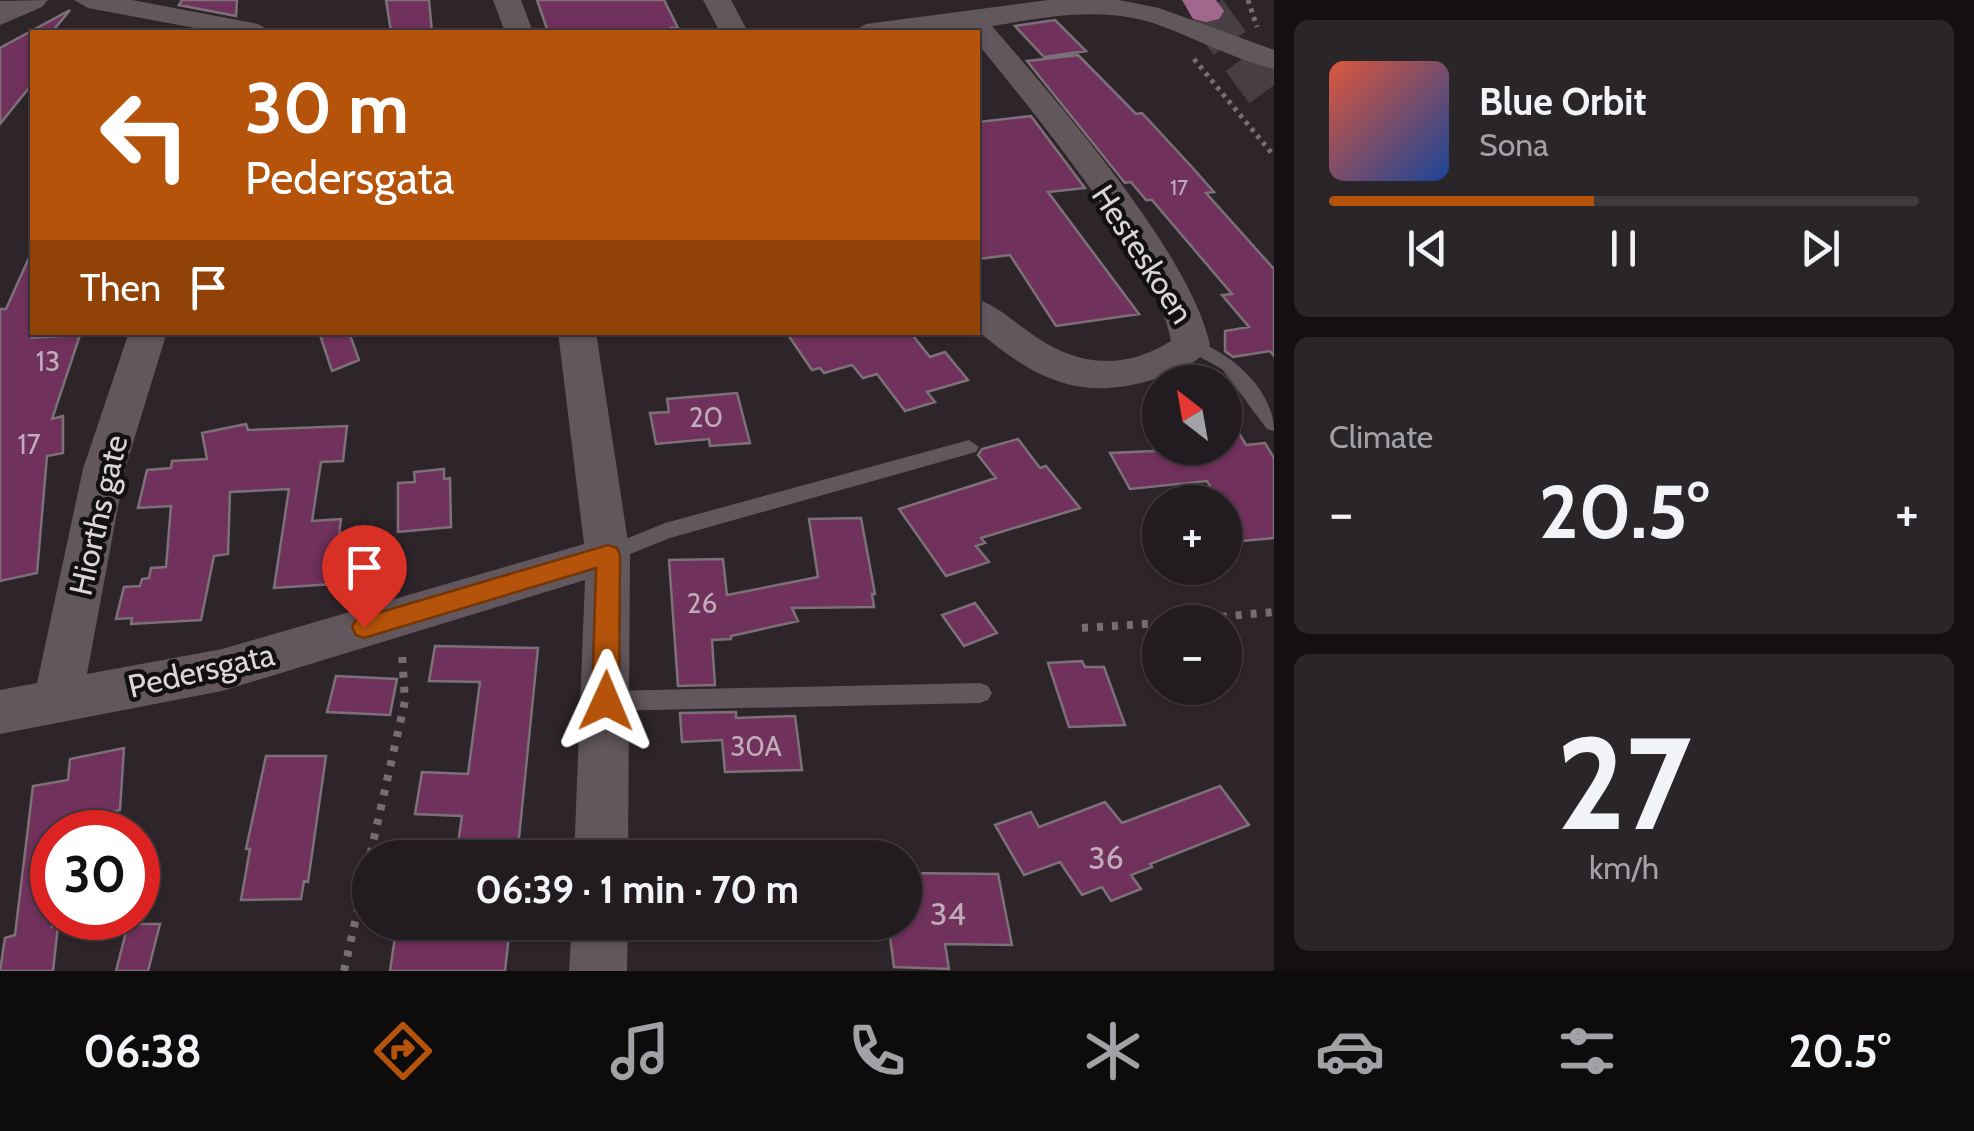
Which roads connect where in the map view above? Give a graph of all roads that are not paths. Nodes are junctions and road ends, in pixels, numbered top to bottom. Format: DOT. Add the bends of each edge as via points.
graph roads {
  1 [pos="30,0"];
  2 [pos="88,0"];
  3 [pos="256,0"];
  4 [pos="507,0"];
  5 [pos="717,0"];
  6 [pos="922,0"];
  7 [pos="0,14"];
  8 [pos="972,22"];
  9 [pos="938,24"];
  10 [pos="240,30"];
  11 [pos="250,30"];
  12 [pos="518,30"];
  13 [pos="733,30"];
  14 [pos="884,30"];
  15 [pos="979,30"];
  16 [pos="980,31"];
  17 [pos="1274,60"];
  18 [pos="980,314"];
  19 [pos="147,335"];
  20 [pos="578,335"];
  21 [pos="1191,345"];
  22 [pos="1274,424"];
  23 [pos="969,447"];
  24 [pos="608,555"];
  25 [pos="980,693"];
  26 [pos="58,699"];
  27 [pos="606,701"];
  28 [pos="0,712"];
  29 [pos="602,840"];
  30 [pos="599,940"];
  31 [pos="598,971"];
  1 -- 7 [label="main road"];
  2 -- 10 [label="street"];
  3 -- 11 [label="street"];
  4 -- 12 [label="street"];
  5 -- 13 [label="street"];
  6 -- 9 [label="street"];
  8 -- 9 [label="street"];
  8 -- 15 [label="street, Hesteskoen"];
  8 -- 17 [label="street" via="1084,4 1159,16"];
  9 -- 14 [label="street"];
  16 -- 21 [label="street, Hesteskoen" via="1018,73 1170,284 1194,334"];
  18 -- 21 [label="street, Hesteskoen" via="1030,353 1072,375 1128,374"];
  19 -- 26 [label="street, Hiorths gate" via="104,469"];
  20 -- 24 [label="street"];
  21 -- 22 [label="lane, Hesteskoen" via="1228,365"];
  23 -- 24 [label="lane" via="666,531"];
  24 -- 26 [label="street, Pedersgata" via="222,670"];
  24 -- 27 [label="street"];
  25 -- 27 [label="lane"];
  26 -- 28 [label="street, Pedersgata"];
  27 -- 29 [label="street"];
  30 -- 31 [label="street"];
}
